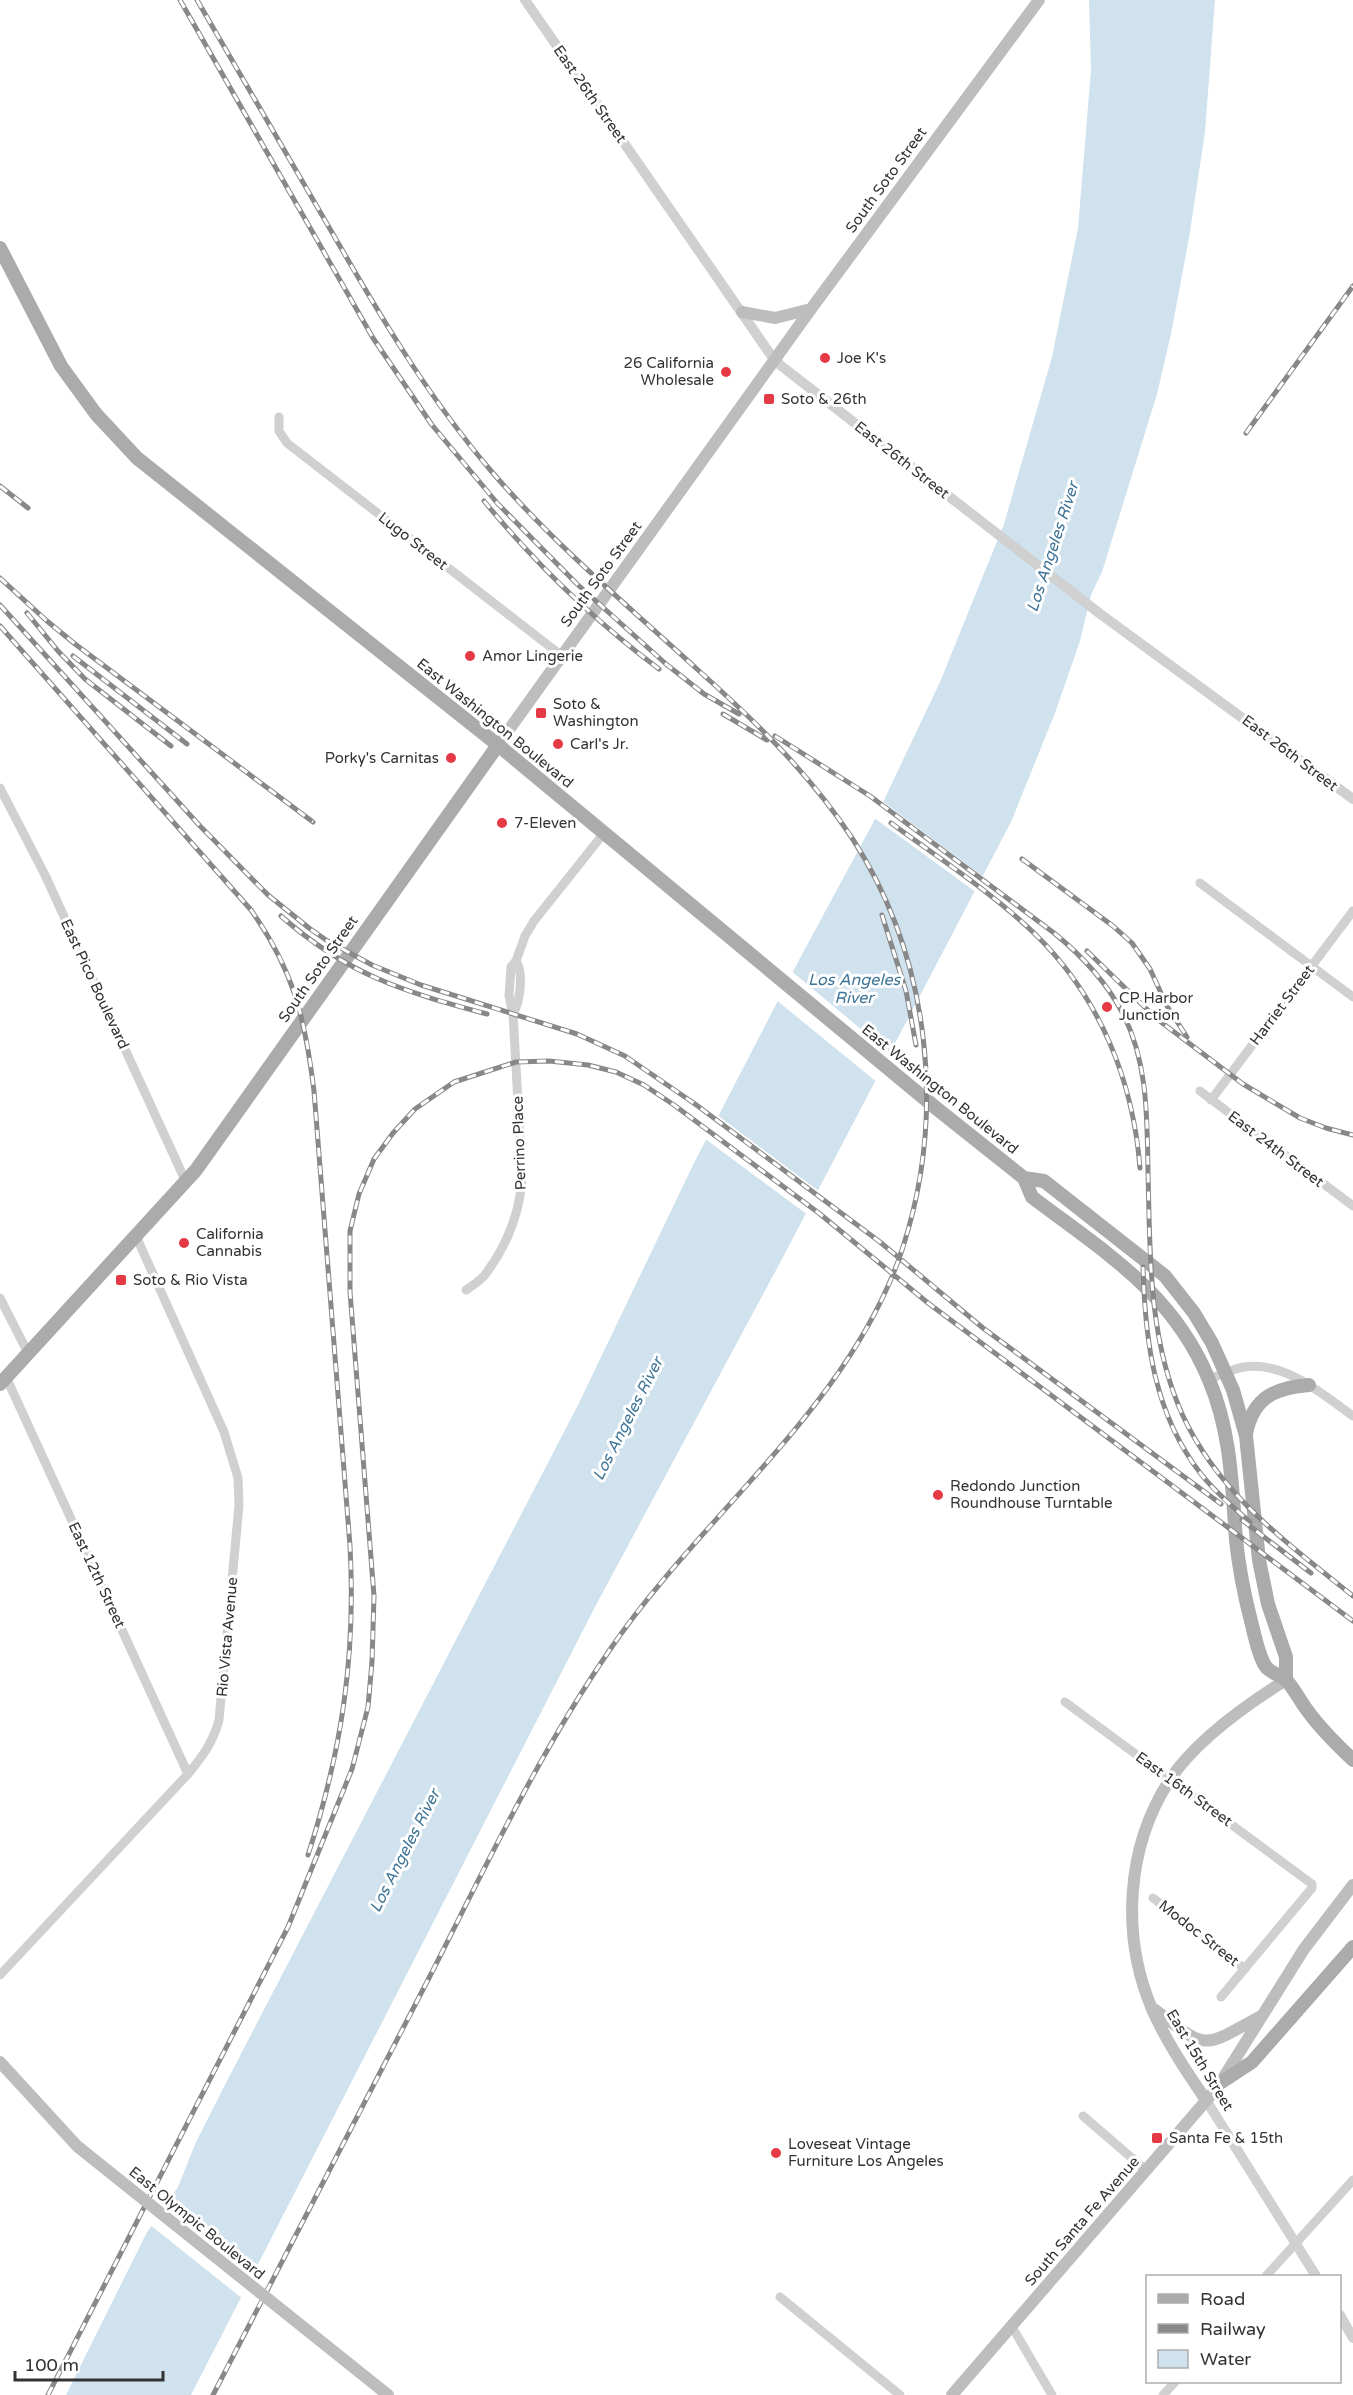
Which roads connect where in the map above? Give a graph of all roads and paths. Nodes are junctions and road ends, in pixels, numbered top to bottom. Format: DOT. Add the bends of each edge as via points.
graph roads {
  1 [pos="525,0"];
  2 [pos="1039,0"];
  3 [pos="0,248"];
  4 [pos="811,309"];
  5 [pos="742,312"];
  6 [pos="774,361"];
  7 [pos="279,417"];
  8 [pos="562,656"];
  9 [pos="498,745"];
  10 [pos="0,788"];
  11 [pos="1353,799"];
  12 [pos="604,833"];
  13 [pos="1200,883"];
  14 [pos="1353,911"];
  15 [pos="1311,966"];
  16 [pos="1353,998"];
  17 [pos="1200,1091"];
  18 [pos="1211,1100"];
  19 [pos="1024,1178"];
  20 [pos="186,1182"];
  21 [pos="1353,1206"];
  22 [pos="136,1236"];
  23 [pos="465,1290"];
  24 [pos="0,1298"];
  25 [pos="28,1353"];
  26 [pos="1226,1372"];
  27 [pos="1209,1379"];
  28 [pos="3,1380"];
  29 [pos="1309,1385"];
  30 [pos="1353,1416"];
  31 [pos="1246,1436"];
  32 [pos="1286,1680"];
  33 [pos="1065,1702"];
  34 [pos="1353,1760"];
  35 [pos="188,1774"];
  36 [pos="1170,1779"];
  37 [pos="1353,1885"];
  38 [pos="1153,1898"];
  39 [pos="1353,1947"];
  40 [pos="1245,1968"];
  41 [pos="0,1975"];
  42 [pos="1221,1996"];
  43 [pos="1152,2008"];
  44 [pos="1262,2015"];
  45 [pos="0,2062"];
  46 [pos="1220,2083"];
  47 [pos="1206,2100"];
  48 [pos="1083,2116"];
  49 [pos="1147,2171"];
  50 [pos="1353,2180"];
  51 [pos="1296,2242"];
  52 [pos="1268,2275"];
  53 [pos="1315,2275"];
  54 [pos="780,2297"];
  55 [pos="1341,2317"];
  56 [pos="1011,2325"];
  57 [pos="1353,2338"];
  58 [pos="1174,2383"];
  59 [pos="388,2395"];
  60 [pos="900,2395"];
  61 [pos="952,2395"];
  62 [pos="1052,2395"];
  63 [pos="1163,2395"];
  1 -- 5 [label="street, East 26th Street"];
  2 -- 4 [label="main road, South Soto Street"];
  3 -- 9 [label="main road, East Washington Boulevard" via="61,366 89,407 123,444 168,484"];
  4 -- 5 [label="main road" via="775,318"];
  4 -- 6 [label="main road, South Soto Street"];
  5 -- 6 [label="street, East 26th Street"];
  6 -- 8 [label="main road, South Soto Street"];
  6 -- 11 [label="street, East 26th Street" via="1099,613"];
  7 -- 8 [label="street, Lugo Street" via="279,430 288,443"];
  8 -- 9 [label="main road, South Soto Street"];
  9 -- 12 [label="main road, East Washington Boulevard"];
  9 -- 20 [label="main road, South Soto Street"];
  10 -- 20 [label="street, East Pico Boulevard" via="45,875"];
  12 -- 19 [label="main road, East Washington Boulevard"];
  12 -- 23 [label="street, Perrino Place" via="534,921 516,961 520,968 519,1004 513,1014 521,1196 512,1226 487,1273"];
  13 -- 15 [label="street"];
  14 -- 15 [label="street, Harriet Street"];
  15 -- 16 [label="street"];
  15 -- 18 [label="street, Harriet Street"];
  17 -- 18 [label="street, East 24th Street"];
  18 -- 21 [label="street, East 24th Street"];
  19 -- 26 [label="main road, East Washington Boulevard" via="1044,1181 1160,1271 1199,1320"];
  19 -- 27 [label="main road, East Washington Boulevard" via="1032,1197 1149,1288 1186,1336"];
  20 -- 22 [label="main road, South Soto Street"];
  22 -- 25 [label="main road, South Soto Street"];
  22 -- 35 [label="street, Rio Vista Avenue" via="224,1432 238,1478 239,1505 219,1720 206,1752"];
  24 -- 25 [label="street"];
  25 -- 28 [label="main road, South Soto Street"];
  26 -- 27 [label="street"];
  26 -- 29 [label="street" via="1256,1366 1279,1371"];
  26 -- 31 [label="main road, East Washington Boulevard"];
  27 -- 32 [label="main road, East Washington Boulevard" via="1226,1439 1239,1565 1254,1635 1267,1668"];
  28 -- 35 [label="street, East 12th Street"];
  29 -- 30 [label="street"];
  29 -- 31 [label="main road" via="1267,1396 1252,1414"];
  31 -- 32 [label="main road, East Washington Boulevard" via="1258,1560 1286,1657"];
  32 -- 34 [label="main road, East Washington Boulevard" via="1325,1732"];
  32 -- 36 [label="main road, East 15th Street" via="1258,1697 1204,1741"];
  33 -- 36 [label="street, East 16th Street"];
  35 -- 41 [label="street, Rio Vista Avenue"];
  36 -- 40 [label="street, East 16th Street" via="1312,1884"];
  36 -- 43 [label="main road, East 15th Street" via="1144,1832 1133,1887 1135,1944"];
  37 -- 44 [label="main road, South Santa Fe Avenue" via="1304,1949"];
  38 -- 40 [label="street, Modoc Street"];
  39 -- 46 [label="main road" via="1252,2062"];
  40 -- 42 [label="street"];
  43 -- 44 [label="main road" via="1189,2036 1206,2042"];
  43 -- 47 [label="main road, East 15th Street"];
  44 -- 46 [label="main road, South Santa Fe Avenue"];
  45 -- 59 [label="main road, East Olympic Boulevard, bridge" via="77,2146"];
  46 -- 47 [label="main road, South Santa Fe Avenue"];
  47 -- 49 [label="main road, South Santa Fe Avenue"];
  47 -- 51 [label="street, East 15th Street"];
  48 -- 49 [label="street"];
  49 -- 56 [label="main road, South Santa Fe Avenue"];
  50 -- 51 [label="street"];
  51 -- 52 [label="street"];
  51 -- 53 [label="street, East 15th Street"];
  54 -- 60 [label="street"];
  55 -- 57 [label="street"];
  56 -- 61 [label="main road, South Santa Fe Avenue"];
  56 -- 62 [label="street"];
  58 -- 63 [label="street"];
}
